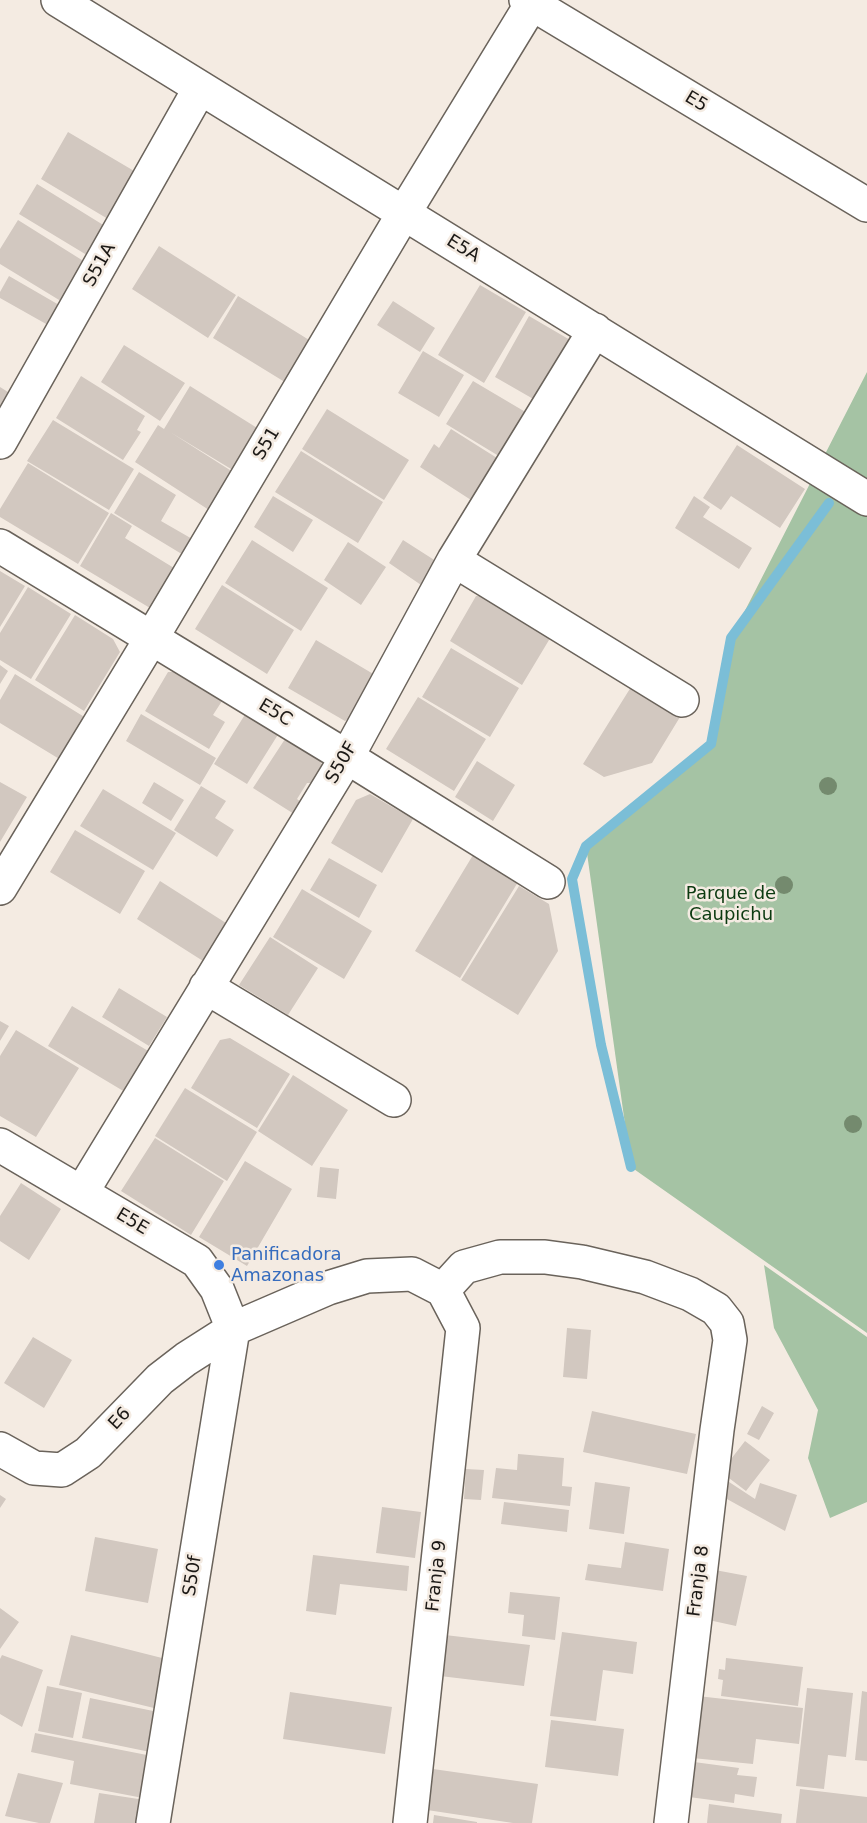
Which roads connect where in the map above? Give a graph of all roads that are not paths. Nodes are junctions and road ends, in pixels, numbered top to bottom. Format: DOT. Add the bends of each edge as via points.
graph roads {
  1 [pos="58,0"];
  2 [pos="531,1"];
  3 [pos="200,88"];
  4 [pos="867,205"];
  5 [pos="404,213"];
  6 [pos="595,330"];
  7 [pos="0,442"];
  8 [pos="867,499"];
  9 [pos="0,546"];
  10 [pos="454,560"];
  11 [pos="151,639"];
  12 [pos="682,700"];
  13 [pos="347,756"];
  14 [pos="548,882"];
  15 [pos="0,888"];
  16 [pos="206,987"];
  17 [pos="394,1100"];
  18 [pos="0,1145"];
  19 [pos="82,1192"];
  20 [pos="443,1290"];
  21 [pos="232,1329"];
  22 [pos="0,1449"];
  23 [pos="153,1823"];
  24 [pos="410,1823"];
  25 [pos="671,1823"];
  1 -- 3 [label="street, E5A"];
  2 -- 4 [label="street, E5"];
  2 -- 5 [label="street, S51"];
  3 -- 5 [label="street, E5A"];
  3 -- 7 [label="street, S51A"];
  5 -- 6 [label="street, E5A"];
  5 -- 11 [label="street, S51"];
  6 -- 8 [label="street, E5A"];
  6 -- 10 [label="street, S50F"];
  9 -- 11 [label="street, E5C"];
  10 -- 12 [label="street"];
  10 -- 13 [label="street, S50F"];
  11 -- 13 [label="street, E5C"];
  11 -- 15 [label="street, S51"];
  13 -- 14 [label="street, E5C"];
  13 -- 16 [label="street, S50F"];
  16 -- 17 [label="street"];
  16 -- 19 [label="street, S50F"];
  18 -- 19 [label="street, E5E"];
  19 -- 21 [label="street, E5E" via="196,1261 218,1289"];
  20 -- 21 [label="street, E6" via="412,1274 367,1276 328,1288"];
  20 -- 24 [label="street, Franja 9" via="463,1328"];
  20 -- 25 [label="street, Franja 8" via="464,1267 500,1257 544,1257 645,1277 690,1294 716,1309 727,1323 730,1340"];
  21 -- 22 [label="street, E6" via="160,1379 88,1453 62,1470 34,1468"];
  21 -- 23 [label="street, S50f"];
}
